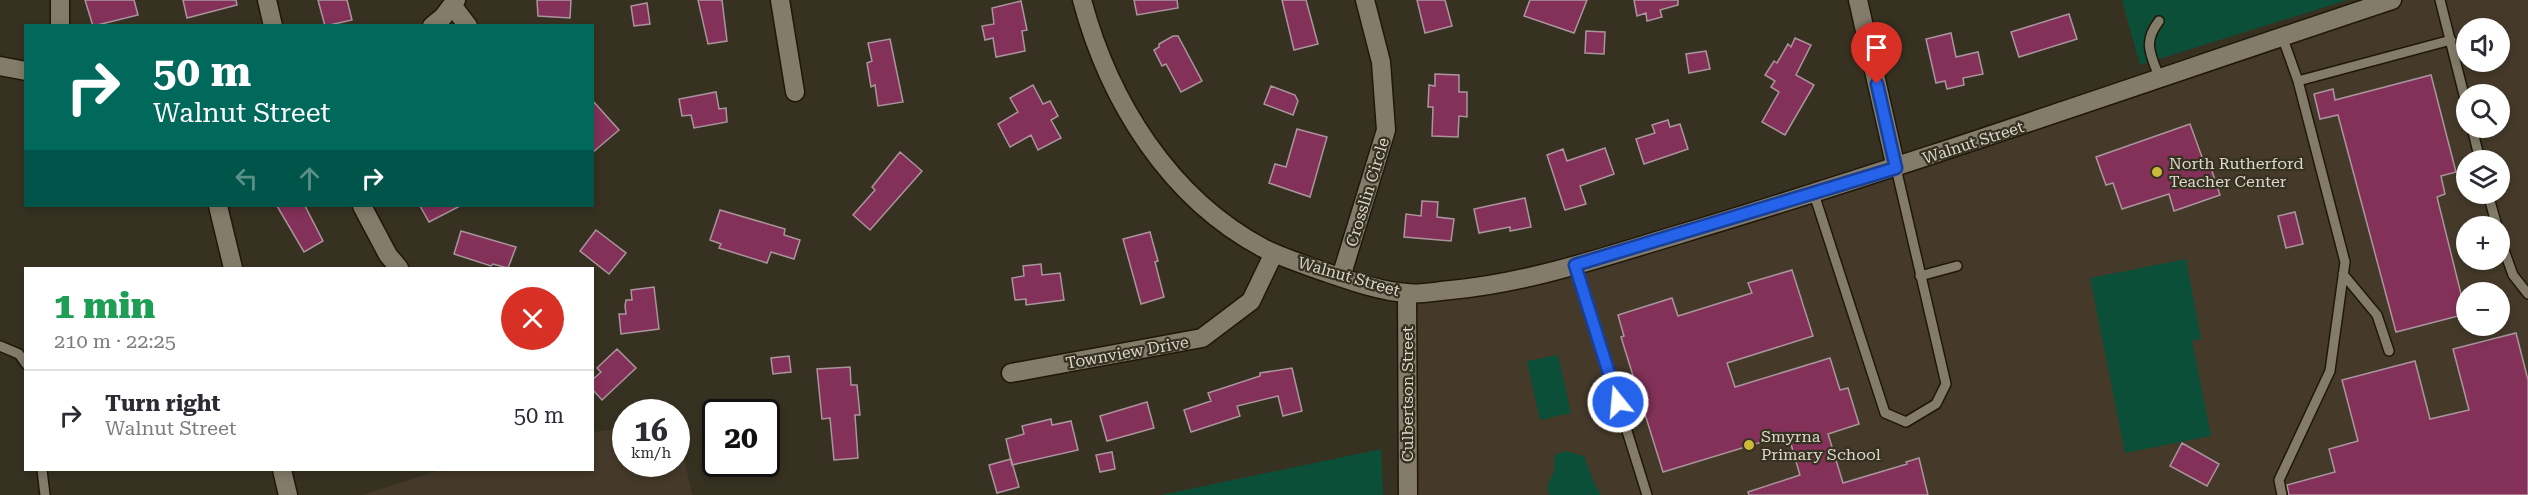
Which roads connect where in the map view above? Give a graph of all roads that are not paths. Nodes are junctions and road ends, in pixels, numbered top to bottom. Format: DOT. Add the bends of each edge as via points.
graph roads {
  1 [pos="60,0"];
  2 [pos="267,0"];
  3 [pos="780,0"];
  4 [pos="1082,0"];
  5 [pos="1365,0"];
  6 [pos="1858,0"];
  7 [pos="2392,0"];
  8 [pos="2440,0"];
  9 [pos="454,3"];
  10 [pos="2159,21"];
  11 [pos="60,24"];
  12 [pos="273,24"];
  13 [pos="434,24"];
  14 [pos="467,24"];
  15 [pos="2282,36"];
  16 [pos="2451,40"];
  17 [pos="0,66"];
  18 [pos="24,71"];
  19 [pos="2160,79"];
  20 [pos="2298,81"];
  21 [pos="2461,84"];
  22 [pos="795,92"];
  23 [pos="1896,168"];
  24 [pos="1814,194"];
  25 [pos="218,207"];
  26 [pos="363,207"];
  27 [pos="1274,253"];
  28 [pos="1575,265"];
  29 [pos="1957,266"];
  30 [pos="2510,266"];
  31 [pos="233,267"];
  32 [pos="398,267"];
  33 [pos="2343,274"];
  34 [pos="1920,276"];
  35 [pos="1341,278"];
  36 [pos="1407,294"];
  37 [pos="2528,294"];
  38 [pos="0,346"];
  39 [pos="2389,351"];
  40 [pos="24,361"];
  41 [pos="1011,373"];
  42 [pos="42,471"];
  43 [pos="282,471"];
  44 [pos="45,495"];
  45 [pos="288,495"];
  46 [pos="1408,495"];
  47 [pos="1647,495"];
  48 [pos="2282,495"];
  1 -- 11 [label="street"];
  2 -- 12 [label="street"];
  3 -- 22 [label="street"];
  4 -- 27 [label="street, Walnut Street" via="1114,91 1173,177 1215,217"];
  5 -- 35 [label="street, Crosslin Circle" via="1381,62 1386,129"];
  6 -- 23 [label="street"];
  7 -- 15 [label="street, Walnut Street"];
  8 -- 16 [label="lane"];
  9 -- 13 [label="street"];
  9 -- 14 [label="street"];
  10 -- 19 [label="lane" via="2148,35"];
  15 -- 19 [label="street, Walnut Street"];
  15 -- 20 [label="lane"];
  16 -- 20 [label="lane"];
  16 -- 21 [label="lane"];
  17 -- 18 [label="street"];
  19 -- 23 [label="street, Walnut Street"];
  20 -- 33 [label="lane" via="2345,262"];
  23 -- 24 [label="street, Walnut Street"];
  23 -- 34 [label="lane"];
  24 -- 28 [label="street, Walnut Street"];
  24 -- 34 [label="lane" via="1885,413 1906,422 1936,404 1946,384"];
  25 -- 31 [label="street"];
  26 -- 32 [label="street"];
  27 -- 35 [label="street, Walnut Street"];
  27 -- 41 [label="street, Townview Drive" via="1251,302 1202,338"];
  28 -- 36 [label="street, Walnut Street" via="1491,286"];
  28 -- 47 [label="lane"];
  29 -- 34 [label="lane"];
  30 -- 37 [label="lane"];
  33 -- 39 [label="lane" via="2377,315"];
  33 -- 48 [label="lane" via="2330,371 2279,480"];
  35 -- 36 [label="street, Walnut Street"];
  36 -- 46 [label="street, Culbertson Street"];
  38 -- 40 [label="lane" via="19,354"];
  42 -- 44 [label="lane"];
  43 -- 45 [label="street"];
}
